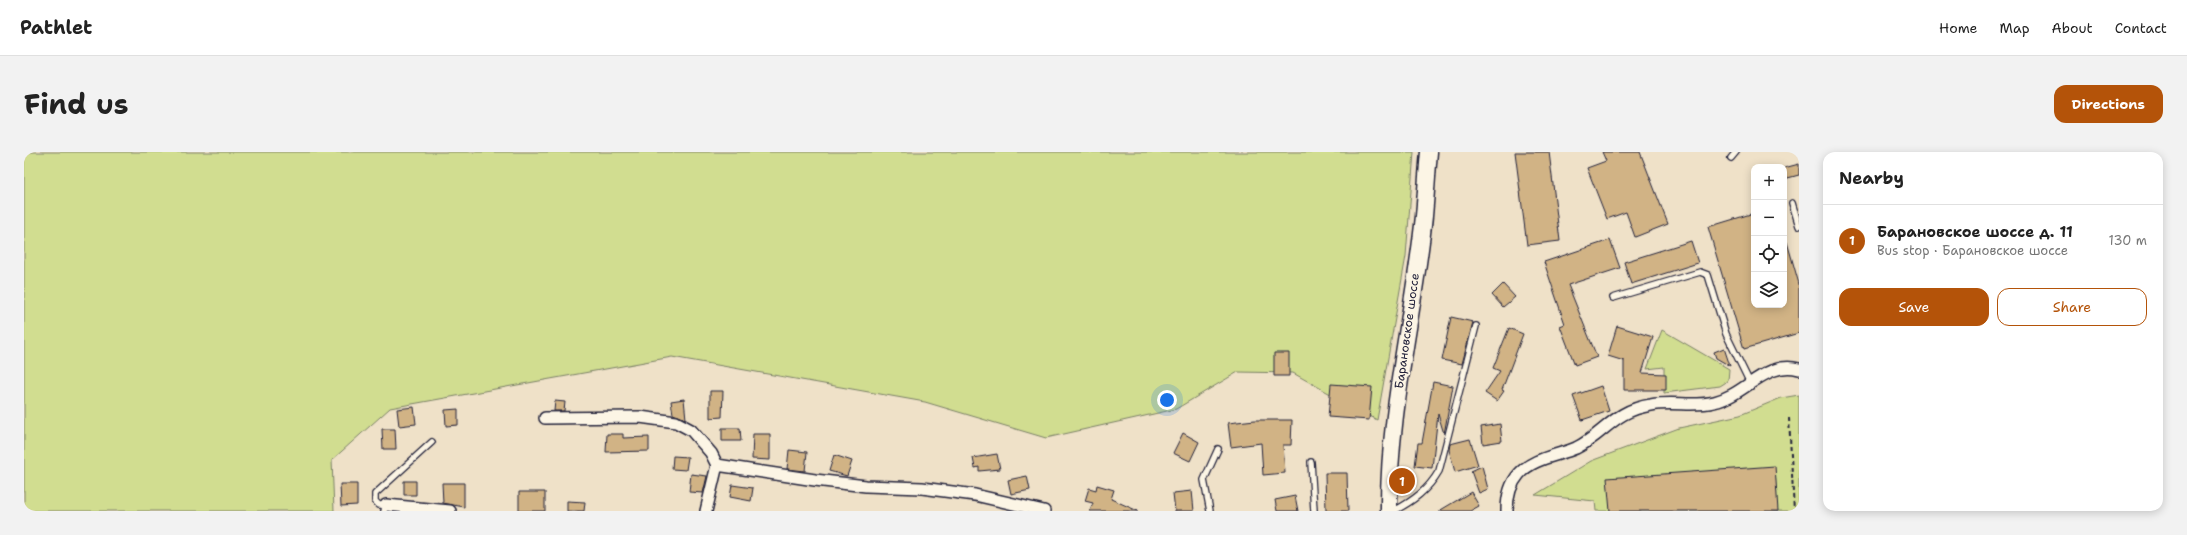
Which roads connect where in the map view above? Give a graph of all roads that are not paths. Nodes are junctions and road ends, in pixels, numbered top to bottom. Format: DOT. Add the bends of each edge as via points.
graph roads {
  1 [pos="1429,152"];
  2 [pos="1736,152"];
  3 [pos="1731,158"];
  4 [pos="1792,203"];
  5 [pos="1799,226"];
  6 [pos="1613,298"];
  7 [pos="1476,326"];
  8 [pos="1798,367"];
  9 [pos="1750,383"];
  10 [pos="545,418"];
  11 [pos="432,442"];
  12 [pos="1218,449"];
  13 [pos="1311,462"];
  14 [pos="717,465"];
  15 [pos="385,508"];
  16 [pos="450,511"];
  17 [pos="706,511"];
  18 [pos="1044,511"];
  19 [pos="1210,511"];
  20 [pos="1314,511"];
  21 [pos="1389,511"];
  22 [pos="1394,511"];
  23 [pos="1507,511"];
  1 -- 21 [label="main road, Барановское шоссе" via="1424,216 1400,376 1389,486"];
  2 -- 3 [label="lane"];
  4 -- 5 [label="lane"];
  6 -- 9 [label="lane" via="1700,272 1708,275 1726,334"];
  7 -- 22 [label="lane" via="1439,471 1423,493"];
  8 -- 9 [label="street" via="1783,366 1772,369"];
  9 -- 23 [label="street" via="1734,394 1715,402 1652,404 1627,411 1575,448 1532,464 1519,474 1507,499"];
  10 -- 14 [label="street" via="640,417 676,422 700,438"];
  11 -- 15 [label="lane" via="375,494 375,501"];
  12 -- 19 [label="lane" via="1204,480"];
  13 -- 20 [label="lane"];
  14 -- 17 [label="street"];
  14 -- 18 [label="street" via="814,480 866,486 922,488 975,495"];
  15 -- 16 [label="street"];
}
